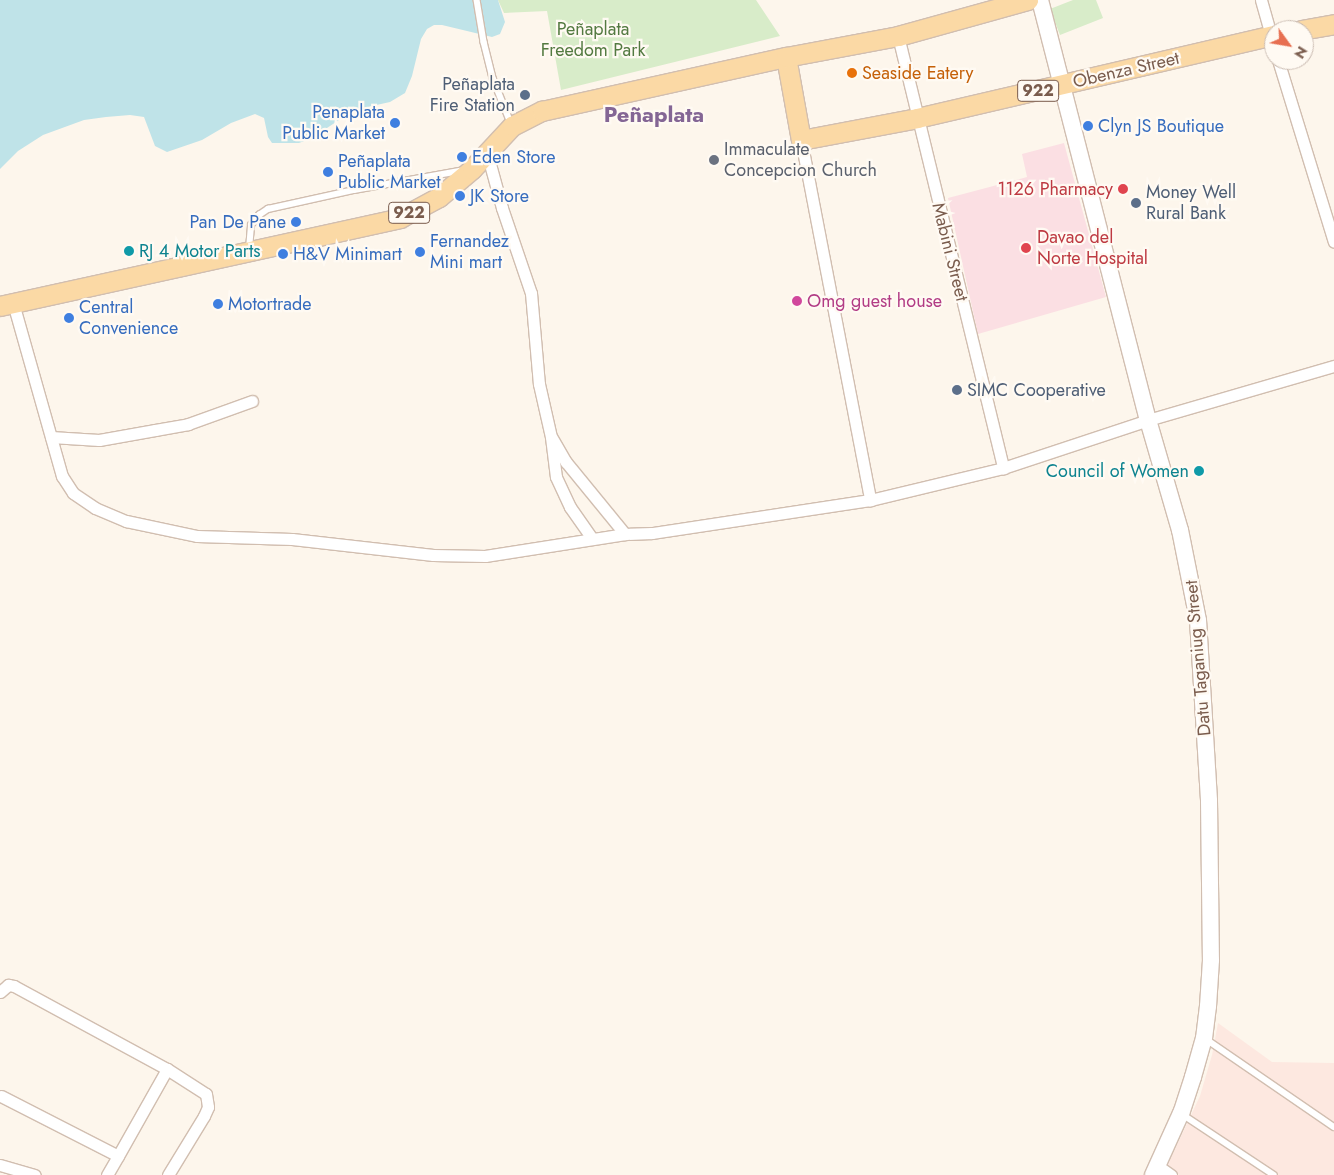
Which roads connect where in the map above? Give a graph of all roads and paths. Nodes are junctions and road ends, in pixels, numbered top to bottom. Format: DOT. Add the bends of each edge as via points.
graph roads {
  1 [pos="477,0"];
  2 [pos="1028,0"];
  3 [pos="1040,0"];
  4 [pos="1261,0"];
  5 [pos="1267,20"];
  6 [pos="1334,24"];
  7 [pos="1314,28"];
  8 [pos="898,36"];
  9 [pos="1264,41"];
  10 [pos="786,57"];
  11 [pos="1281,70"];
  12 [pos="1060,86"];
  13 [pos="917,118"];
  14 [pos="512,126"];
  15 [pos="802,140"];
  16 [pos="487,153"];
  17 [pos="472,169"];
  18 [pos="1334,242"];
  19 [pos="249,252"];
  20 [pos="7,305"];
  21 [pos="1334,366"];
  22 [pos="252,401"];
  23 [pos="1148,420"];
  24 [pos="51,436"];
  25 [pos="551,437"];
  26 [pos="1002,468"];
  27 [pos="870,500"];
  28 [pos="625,534"];
  29 [pos="592,539"];
  30 [pos="0,992"];
  31 [pos="1204,1038"];
  32 [pos="167,1070"];
  33 [pos="0,1088"];
  34 [pos="0,1097"];
  35 [pos="1180,1113"];
  36 [pos="1334,1127"];
  37 [pos="118,1156"];
  38 [pos="0,1165"];
  39 [pos="1155,1170"];
  40 [pos="35,1175"];
  41 [pos="107,1175"];
  42 [pos="168,1175"];
  43 [pos="1171,1175"];
  44 [pos="1274,1175"];
  1 -- 14 [label="lane" via="493,78"];
  2 -- 8 [label="main road, 922"];
  3 -- 12 [label="main road, Datu Taganiug Street"];
  4 -- 5 [label="street"];
  6 -- 7 [label="main road"];
  8 -- 10 [label="main road, 922"];
  8 -- 13 [label="street, Mabini Street"];
  9 -- 12 [label="main road, Obenza Street / 922"];
  10 -- 14 [label="main road, 922" via="542,111"];
  10 -- 15 [label="main road"];
  11 -- 18 [label="street"];
  12 -- 13 [label="main road, Obenza Street / 922"];
  12 -- 23 [label="main road, Datu Taganiug Street"];
  13 -- 15 [label="main road, Obenza Street / 922"];
  13 -- 26 [label="street, Mabini Street"];
  14 -- 16 [label="main road, 922"];
  15 -- 27 [label="street"];
  16 -- 17 [label="main road, 922"];
  16 -- 25 [label="street" via="531,293 539,384"];
  17 -- 19 [label="main road, 922" via="439,197 400,218"];
  17 -- 19 [label="lane" via="354,190 268,210 251,225"];
  19 -- 20 [label="main road, 922"];
  20 -- 24 [label="street"];
  21 -- 23 [label="street"];
  22 -- 24 [label="street" via="188,424 99,440"];
  23 -- 26 [label="street"];
  23 -- 31 [label="main road, Datu Taganiug Street" via="1180,530 1200,638 1209,801 1211,926"];
  24 -- 29 [label="street" via="62,476 73,493 95,508 126,521 198,536 292,539 433,555 485,556"];
  25 -- 28 [label="street"];
  25 -- 29 [label="street" via="556,477 570,507"];
  26 -- 27 [label="street"];
  27 -- 28 [label="street" via="652,533"];
  28 -- 29 [label="street"];
  30 -- 32 [label="street" via="8,985 14,986"];
  31 -- 35 [label="main road, Datu Taganiug Street"];
  31 -- 36 [label="lane"];
  32 -- 37 [label="street"];
  32 -- 42 [label="street" via="201,1089 208,1100 204,1116"];
  33 -- 34 [label="street"];
  34 -- 37 [label="street"];
  35 -- 39 [label="main road, Datu Taganiug Street"];
  35 -- 44 [label="lane"];
  37 -- 41 [label="street"];
  38 -- 40 [label="street"];
  39 -- 43 [label="street"];
}
